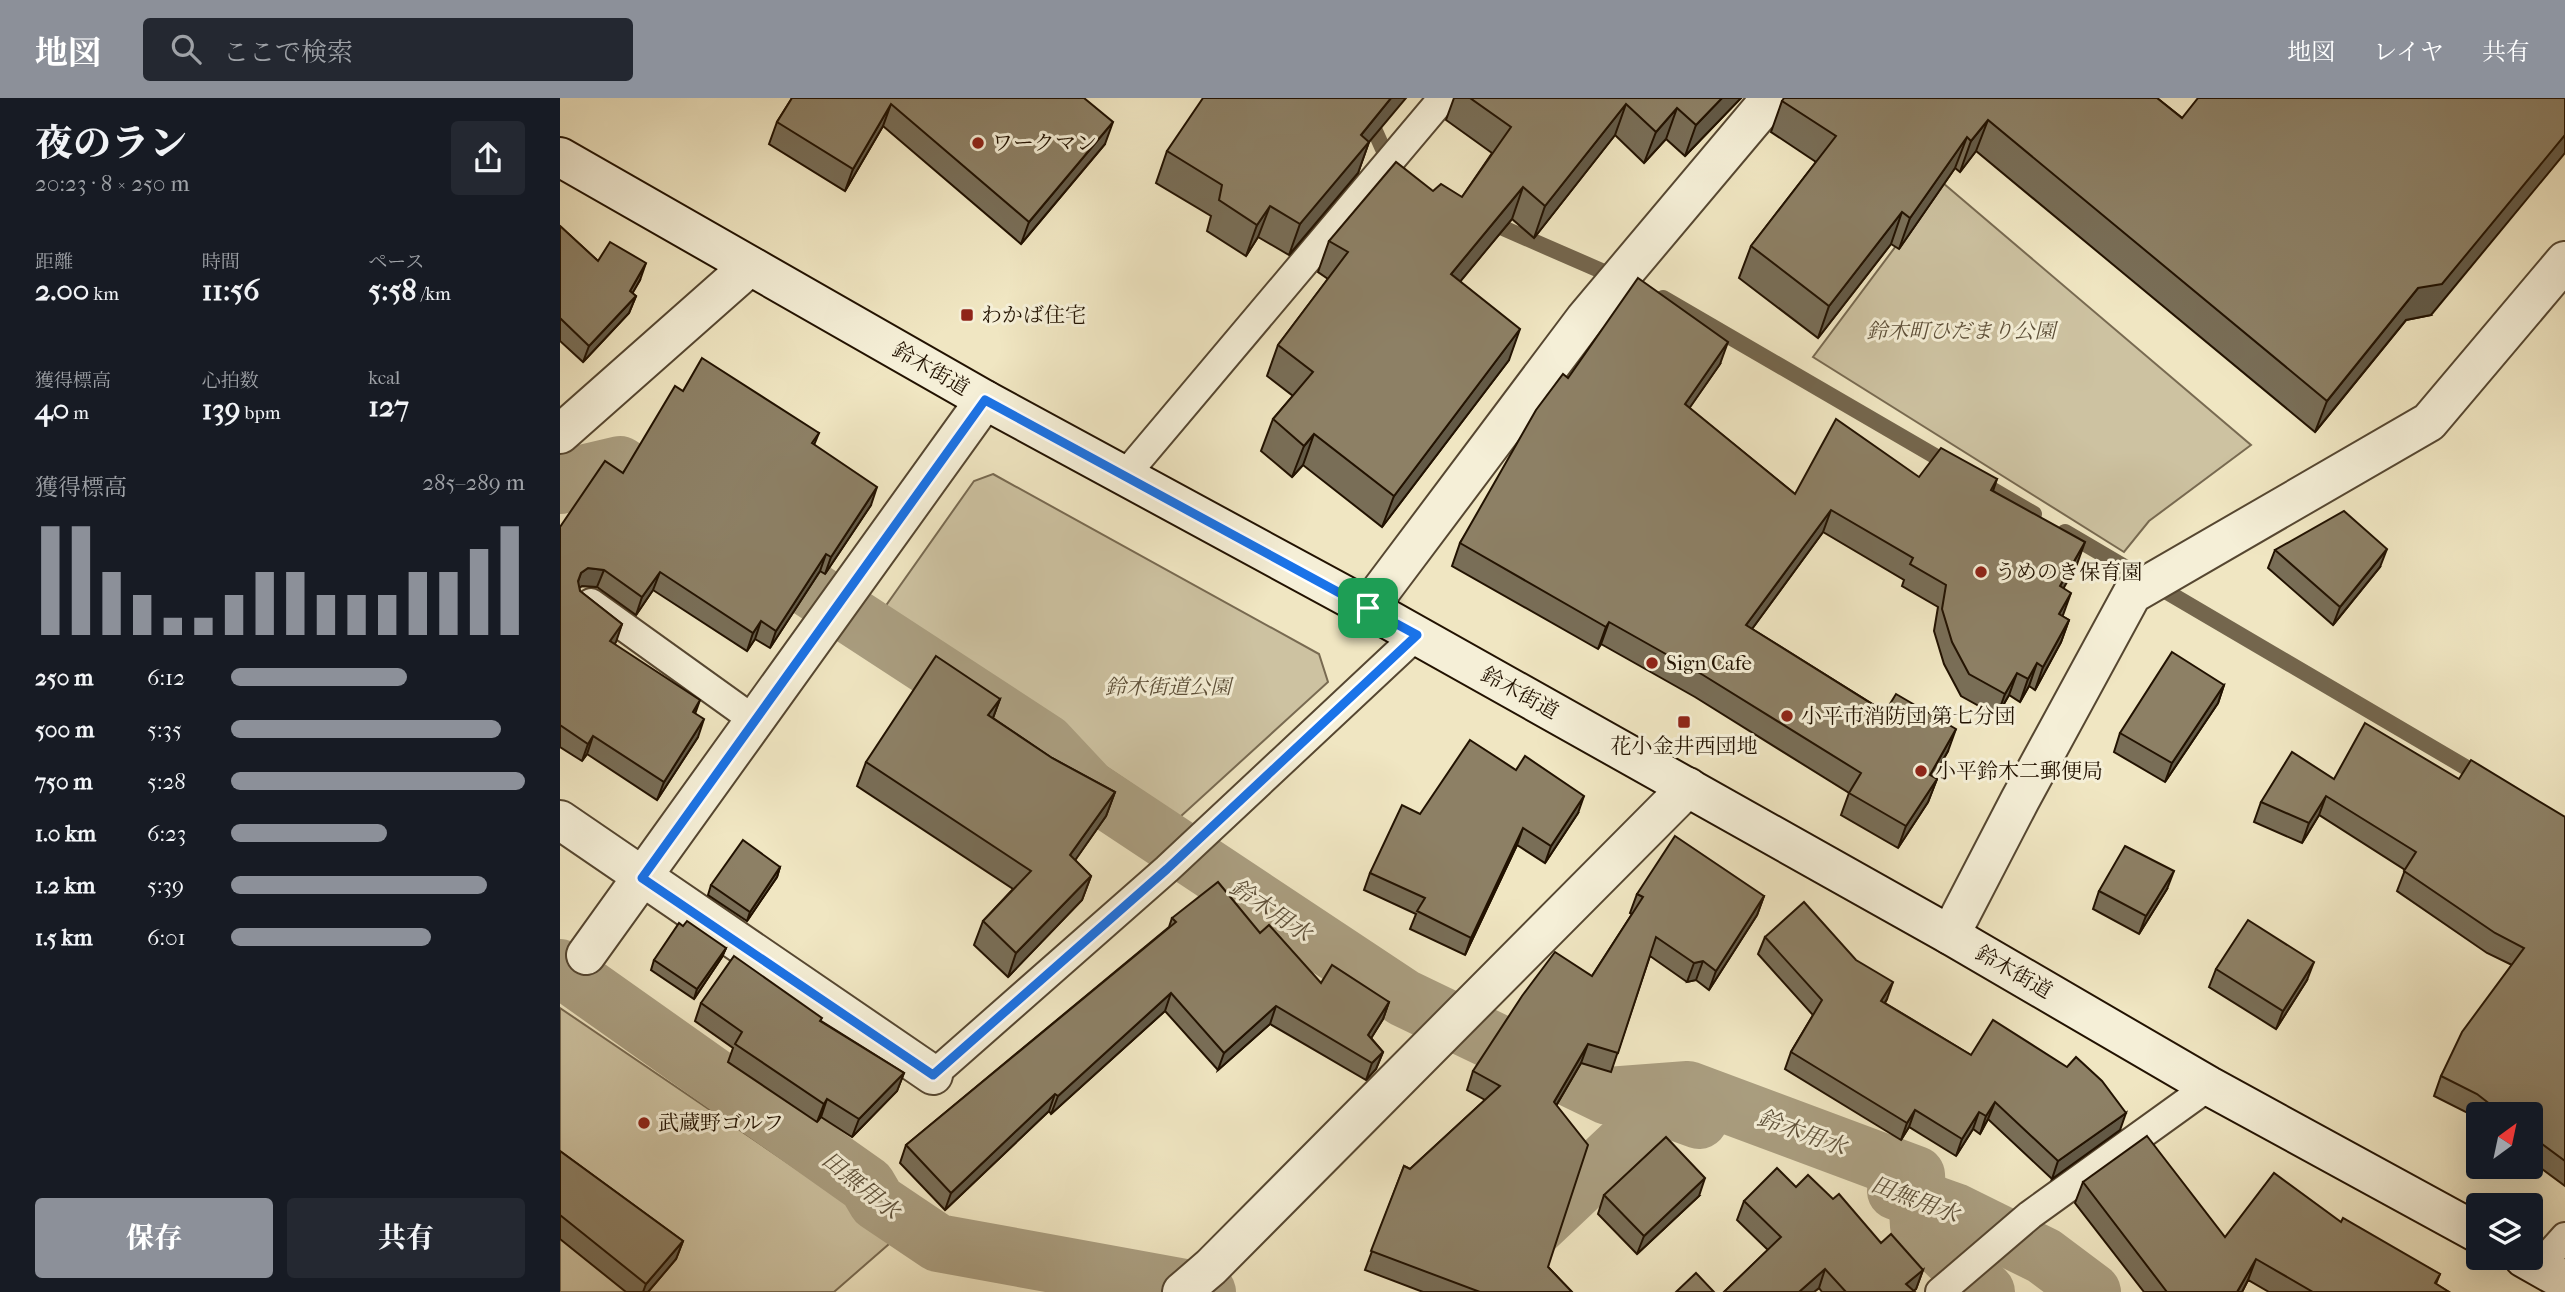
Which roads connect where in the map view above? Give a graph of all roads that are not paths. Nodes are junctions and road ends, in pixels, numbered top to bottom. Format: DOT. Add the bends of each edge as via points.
graph roads {
  1 [pos="1443,98"];
  2 [pos="1771,98"];
  3 [pos="560,157"];
  4 [pos="2565,261"];
  5 [pos="750,266"];
  6 [pos="985,400"];
  7 [pos="560,435"];
  8 [pos="1126,474"];
  9 [pos="588,601"];
  10 [pos="1368,608"];
  11 [pos="1417,635"];
  12 [pos="754,720"];
  13 [pos="1688,787"];
  14 [pos="560,820"];
  15 [pos="642,878"];
  16 [pos="1951,935"];
  17 [pos="586,955"];
  18 [pos="933,1075"];
  19 [pos="2210,1086"];
  20 [pos="2466,1226"];
  21 [pos="2565,1237"];
  22 [pos="2543,1268"];
  23 [pos="1946,1286"];
  24 [pos="1182,1292"];
  1 -- 8 [label="lane"];
  2 -- 10 [label="street" via="1586,319"];
  3 -- 5 [label="street, 鈴木街道"];
  4 -- 16 [label="street" via="2429,422 2132,594"];
  5 -- 6 [label="street, 鈴木街道"];
  5 -- 7 [label="street"];
  6 -- 8 [label="street, 鈴木街道"];
  6 -- 12 [label="street"];
  8 -- 10 [label="street, 鈴木街道"];
  9 -- 12 [label="lane"];
  10 -- 11 [label="street, 鈴木街道"];
  11 -- 13 [label="street, 鈴木街道"];
  11 -- 18 [label="lane" via="1167,869"];
  12 -- 15 [label="street"];
  13 -- 16 [label="street, 鈴木街道"];
  13 -- 24 [label="street"];
  14 -- 15 [label="street"];
  15 -- 17 [label="street"];
  15 -- 18 [label="street"];
  16 -- 19 [label="street, 鈴木街道"];
  19 -- 20 [label="street, 鈴木街道"];
  19 -- 23 [label="lane" via="2030,1215"];
  21 -- 22 [label="lane"];
}
